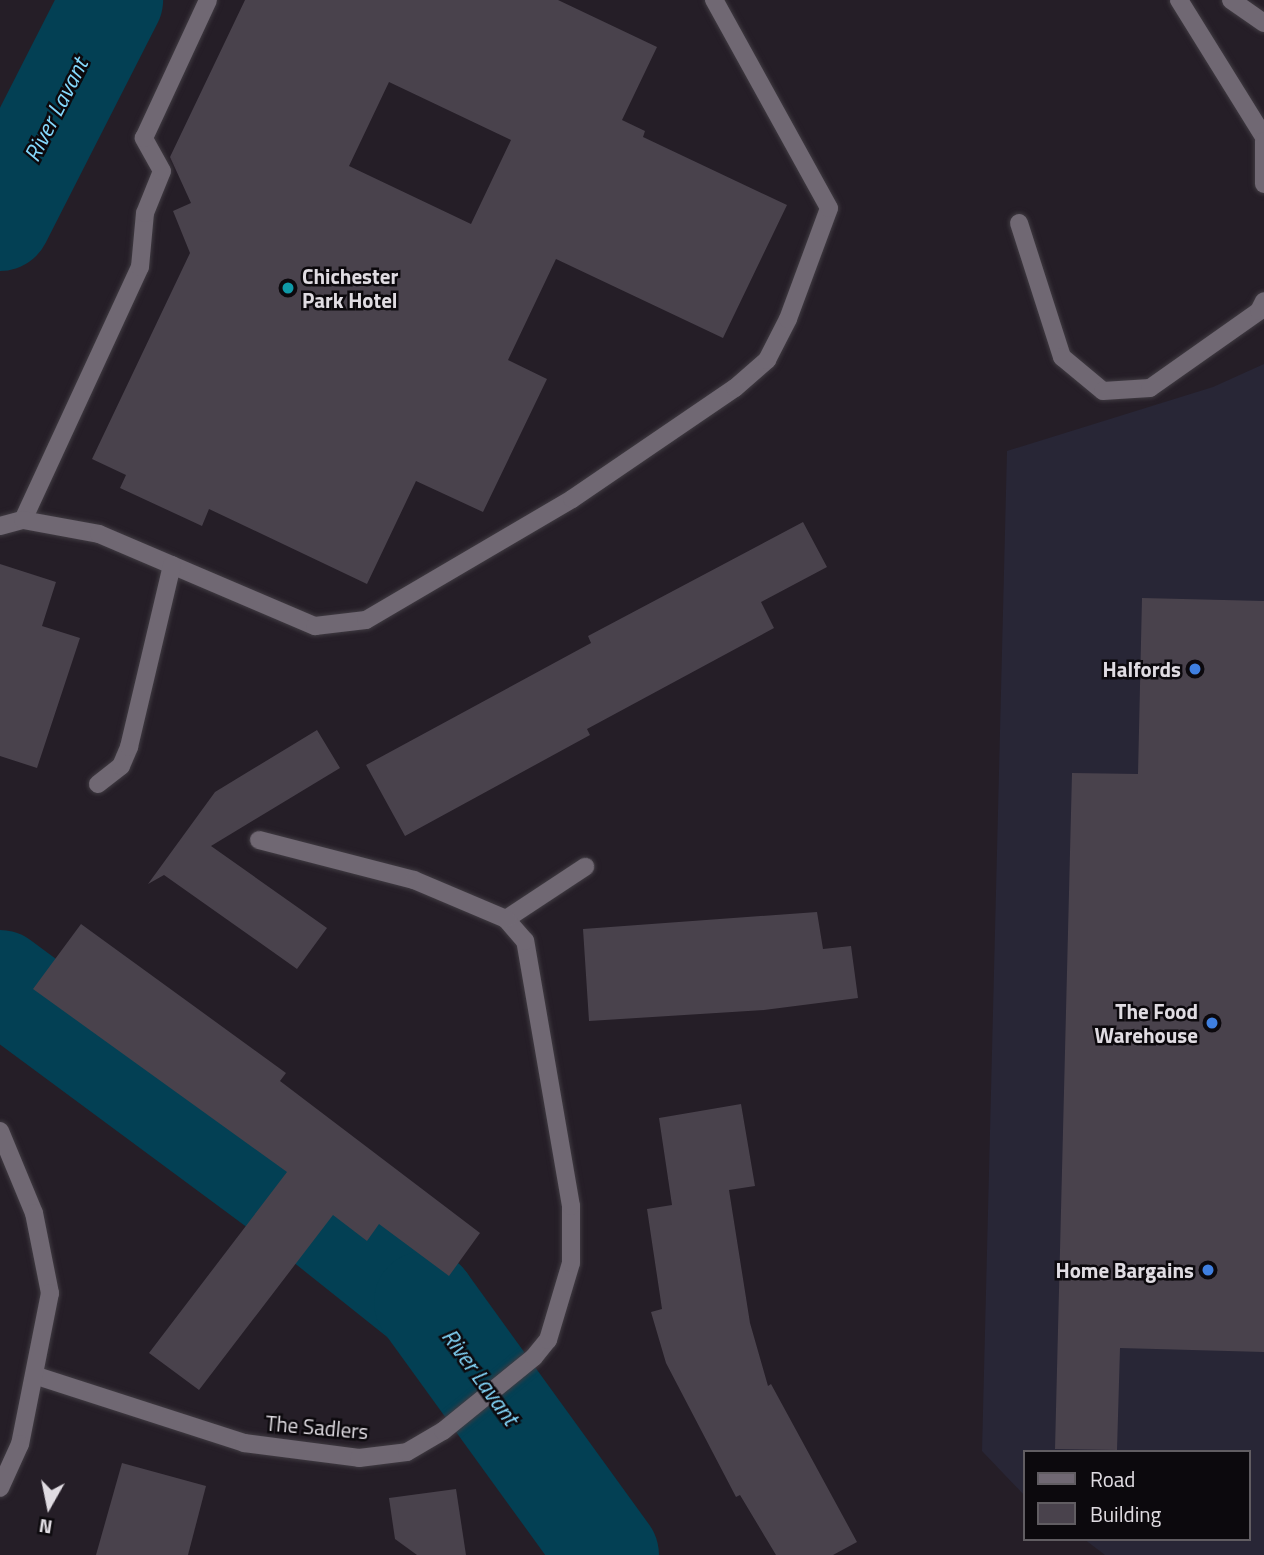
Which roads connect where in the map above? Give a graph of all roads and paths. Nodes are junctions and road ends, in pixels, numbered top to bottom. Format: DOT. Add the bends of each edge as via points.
graph roads {
  1 [pos="208,0"];
  2 [pos="715,0"];
  3 [pos="1179,0"];
  4 [pos="1231,0"];
  5 [pos="1264,23"];
  6 [pos="1264,139"];
  7 [pos="1264,184"];
  8 [pos="1019,223"];
  9 [pos="1264,301"];
  10 [pos="23,520"];
  11 [pos="0,526"];
  12 [pos="172,565"];
  13 [pos="98,784"];
  14 [pos="259,840"];
  15 [pos="585,867"];
  16 [pos="506,919"];
  17 [pos="0,1131"];
  18 [pos="37,1376"];
  19 [pos="0,1488"];
  1 -- 10 [label="street" via="144,138 162,171 145,213 140,267"];
  2 -- 12 [label="street" via="829,208 798,295 767,360 735,388 572,499 366,620 315,626"];
  3 -- 6 [label="street"];
  4 -- 5 [label="street"];
  6 -- 7 [label="street"];
  8 -- 9 [label="street" via="1062,358 1104,391 1150,388 1259,311"];
  10 -- 11 [label="street"];
  10 -- 12 [label="street" via="99,534"];
  12 -- 13 [label="street" via="129,747 121,766"];
  14 -- 16 [label="street" via="414,880"];
  15 -- 16 [label="street"];
  16 -- 18 [label="street, The Sadlers" via="525,941 571,1206 571,1263 548,1340 534,1357 443,1431 407,1452 359,1458 244,1443"];
  17 -- 18 [label="street" via="34,1213 50,1293"];
  18 -- 19 [label="street" via="20,1444"];
}
